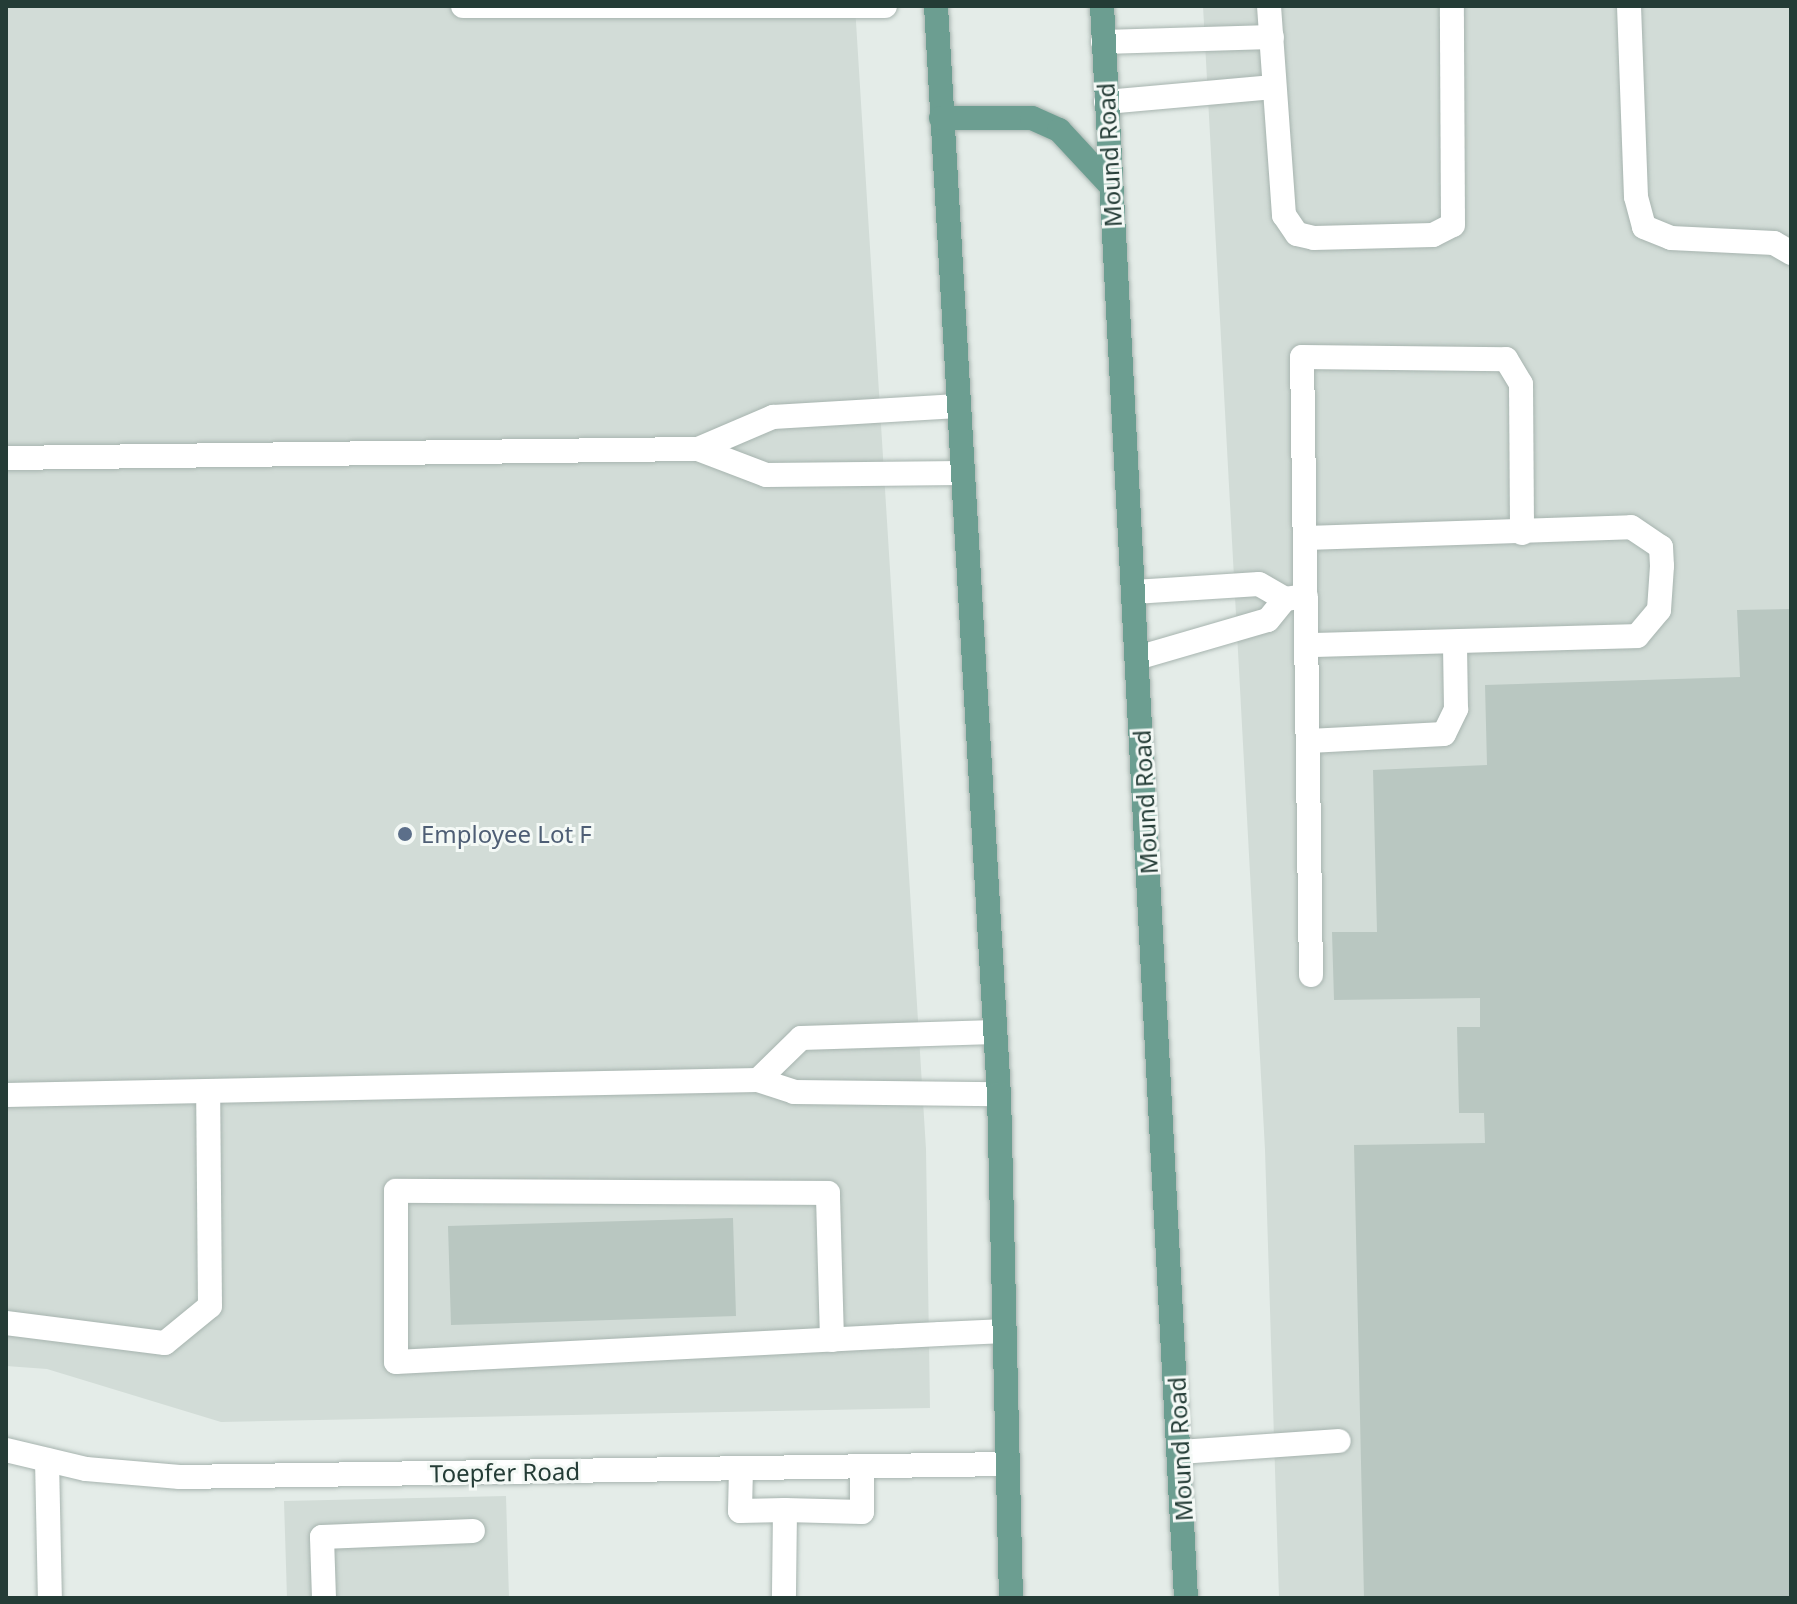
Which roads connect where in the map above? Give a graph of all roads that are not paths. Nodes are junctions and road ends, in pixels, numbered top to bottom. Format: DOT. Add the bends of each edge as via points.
graph roads {
  1 [pos="463,6"];
  2 [pos="885,6"];
  3 [pos="936,6"];
  4 [pos="1102,6"];
  5 [pos="1269,6"];
  6 [pos="1452,6"];
  7 [pos="1629,6"];
  8 [pos="1272,37"];
  9 [pos="1103,42"];
  10 [pos="1273,87"];
  11 [pos="1106,102"];
  12 [pos="941,118"];
  13 [pos="1111,186"];
  14 [pos="1791,253"];
  15 [pos="958,406"];
  16 [pos="698,449"];
  17 [pos="6,458"];
  18 [pos="962,473"];
  19 [pos="1522,533"];
  20 [pos="1306,538"];
  21 [pos="1134,592"];
  22 [pos="1295,598"];
  23 [pos="1455,642"];
  24 [pos="1308,645"];
  25 [pos="1137,658"];
  26 [pos="1309,741"];
  27 [pos="1311,975"];
  28 [pos="995,1032"];
  29 [pos="758,1080"];
  30 [pos="208,1091"];
  31 [pos="999,1094"];
  32 [pos="6,1095"];
  33 [pos="6,1323"];
  34 [pos="1005,1331"];
  35 [pos="832,1340"];
  36 [pos="1339,1441"];
  37 [pos="6,1450"];
  38 [pos="1181,1452"];
  39 [pos="47,1460"];
  40 [pos="1007,1464"];
  41 [pos="862,1467"];
  42 [pos="741,1469"];
  43 [pos="785,1510"];
  44 [pos="473,1531"];
  45 [pos="50,1598"];
  46 [pos="324,1598"];
  47 [pos="784,1598"];
  48 [pos="1011,1598"];
  49 [pos="1186,1598"];
  1 -- 2 [label="street"];
  3 -- 12 [label="main road"];
  4 -- 9 [label="main road, Mound Road"];
  5 -- 8 [label="street"];
  6 -- 10 [label="street" via="1456,213 1446,233 1297,234 1284,215"];
  7 -- 14 [label="street" via="1636,197 1644,227 1671,238 1774,243"];
  8 -- 9 [label="street"];
  8 -- 10 [label="street"];
  9 -- 11 [label="main road, Mound Road"];
  10 -- 11 [label="street"];
  11 -- 13 [label="main road, Mound Road"];
  12 -- 13 [label="main road" via="1032,118 1059,130"];
  12 -- 15 [label="main road"];
  13 -- 21 [label="main road, Mound Road"];
  15 -- 16 [label="street" via="773,417"];
  15 -- 18 [label="main road"];
  16 -- 17 [label="street"];
  16 -- 18 [label="street" via="766,475"];
  18 -- 28 [label="main road"];
  19 -- 20 [label="street"];
  19 -- 20 [label="street" via="1521,384 1506,359 1302,357"];
  19 -- 23 [label="street" via="1631,527 1650,534 1661,547 1662,566 1651,627 1615,639"];
  20 -- 22 [label="street"];
  21 -- 22 [label="street" via="1259,584"];
  21 -- 25 [label="main road, Mound Road"];
  22 -- 24 [label="street"];
  22 -- 25 [label="street" via="1268,620"];
  23 -- 24 [label="street"];
  23 -- 26 [label="street" via="1456,709 1444,734"];
  24 -- 26 [label="street"];
  25 -- 38 [label="main road, Mound Road"];
  26 -- 27 [label="street"];
  28 -- 29 [label="street" via="801,1038"];
  28 -- 31 [label="main road"];
  29 -- 30 [label="street"];
  29 -- 31 [label="street" via="794,1092"];
  30 -- 32 [label="street"];
  30 -- 33 [label="street" via="210,1306 165,1343"];
  31 -- 34 [label="main road"];
  34 -- 35 [label="street"];
  34 -- 40 [label="main road"];
  35 -- 35 [label="street" via="396,1362 396,1191 828,1193"];
  36 -- 38 [label="street"];
  37 -- 39 [label="street, Toepfer Road"];
  38 -- 49 [label="main road, Mound Road"];
  39 -- 42 [label="street, Toepfer Road" via="180,1477"];
  39 -- 45 [label="street"];
  40 -- 41 [label="street, Toepfer Road"];
  40 -- 48 [label="main road"];
  41 -- 42 [label="street, Toepfer Road"];
  41 -- 43 [label="street" via="862,1512"];
  42 -- 43 [label="street" via="740,1511"];
  43 -- 47 [label="street"];
  44 -- 46 [label="street" via="322,1537"];
}
